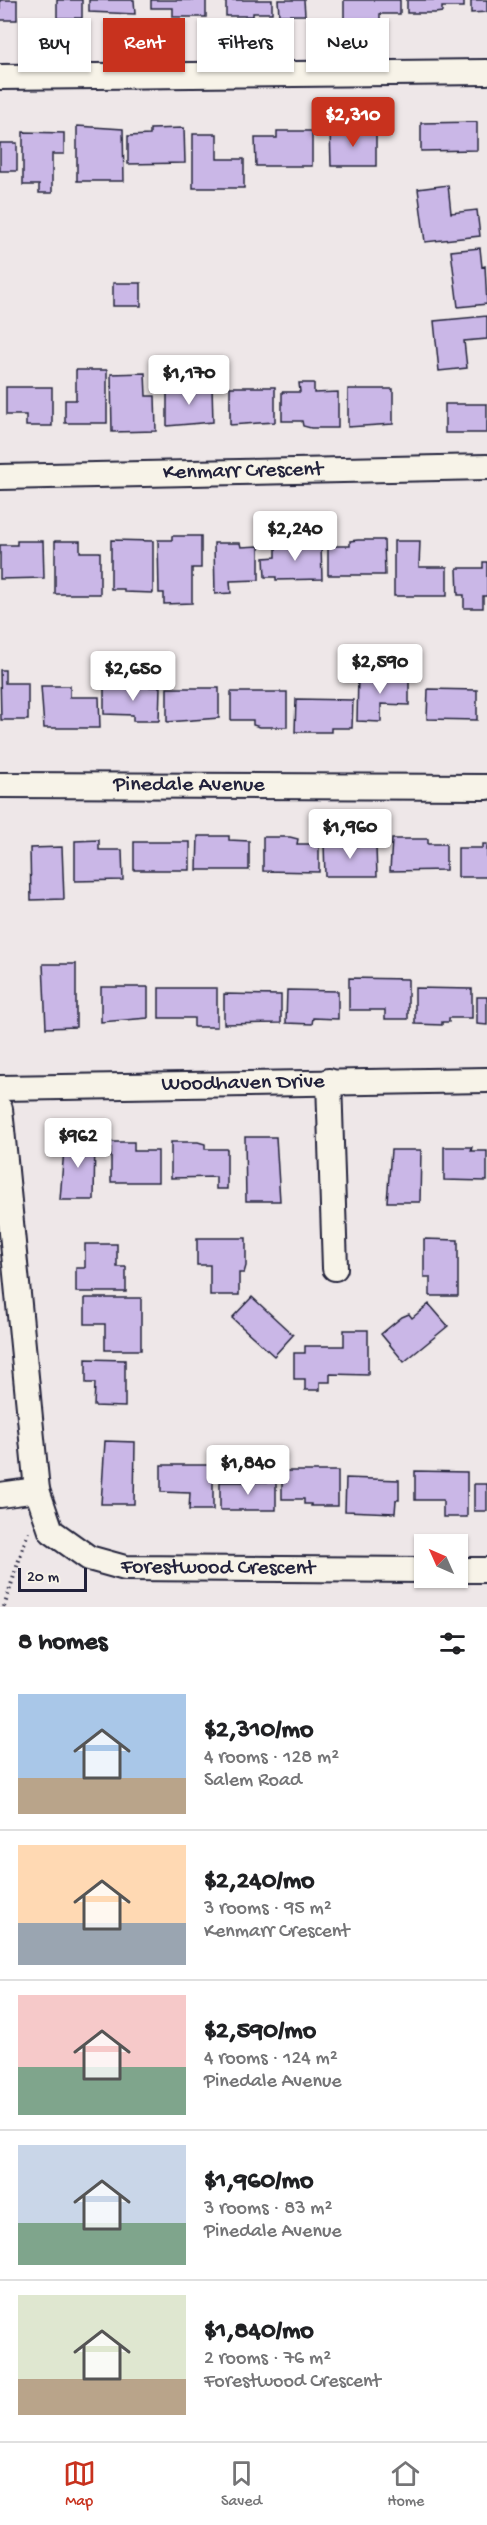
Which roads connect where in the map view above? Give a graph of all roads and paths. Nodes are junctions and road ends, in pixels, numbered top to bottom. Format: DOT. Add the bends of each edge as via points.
graph roads {
  1 [pos="487,72"];
  2 [pos="0,77"];
  3 [pos="487,467"];
  4 [pos="0,477"];
  5 [pos="0,785"];
  6 [pos="487,787"];
  7 [pos="487,1080"];
  8 [pos="330,1081"];
  9 [pos="0,1088"];
  10 [pos="0,1109"];
  11 [pos="335,1268"];
  12 [pos="37,1490"];
  13 [pos="0,1495"];
  14 [pos="45,1515"];
  15 [pos="414,1570"];
  16 [pos="468,1570"];
  17 [pos="487,1570"];
  18 [pos="4,1607"];
  1 -- 2 [label="street"];
  3 -- 4 [label="street, Kenmarr Crescent"];
  5 -- 6 [label="street, Pinedale Avenue"];
  7 -- 8 [label="street, Woodhaven Drive"];
  8 -- 9 [label="street, Woodhaven Drive"];
  8 -- 11 [label="street"];
  10 -- 12 [label="street, Forestwood Crescent"];
  12 -- 13 [label="street"];
  12 -- 14 [label="street, Forestwood Crescent"];
  14 -- 15 [label="street, Forestwood Crescent" via="51,1531 89,1558 125,1568"];
  14 -- 18 [label="path" via="26,1534"];
  16 -- 17 [label="street"];
}
